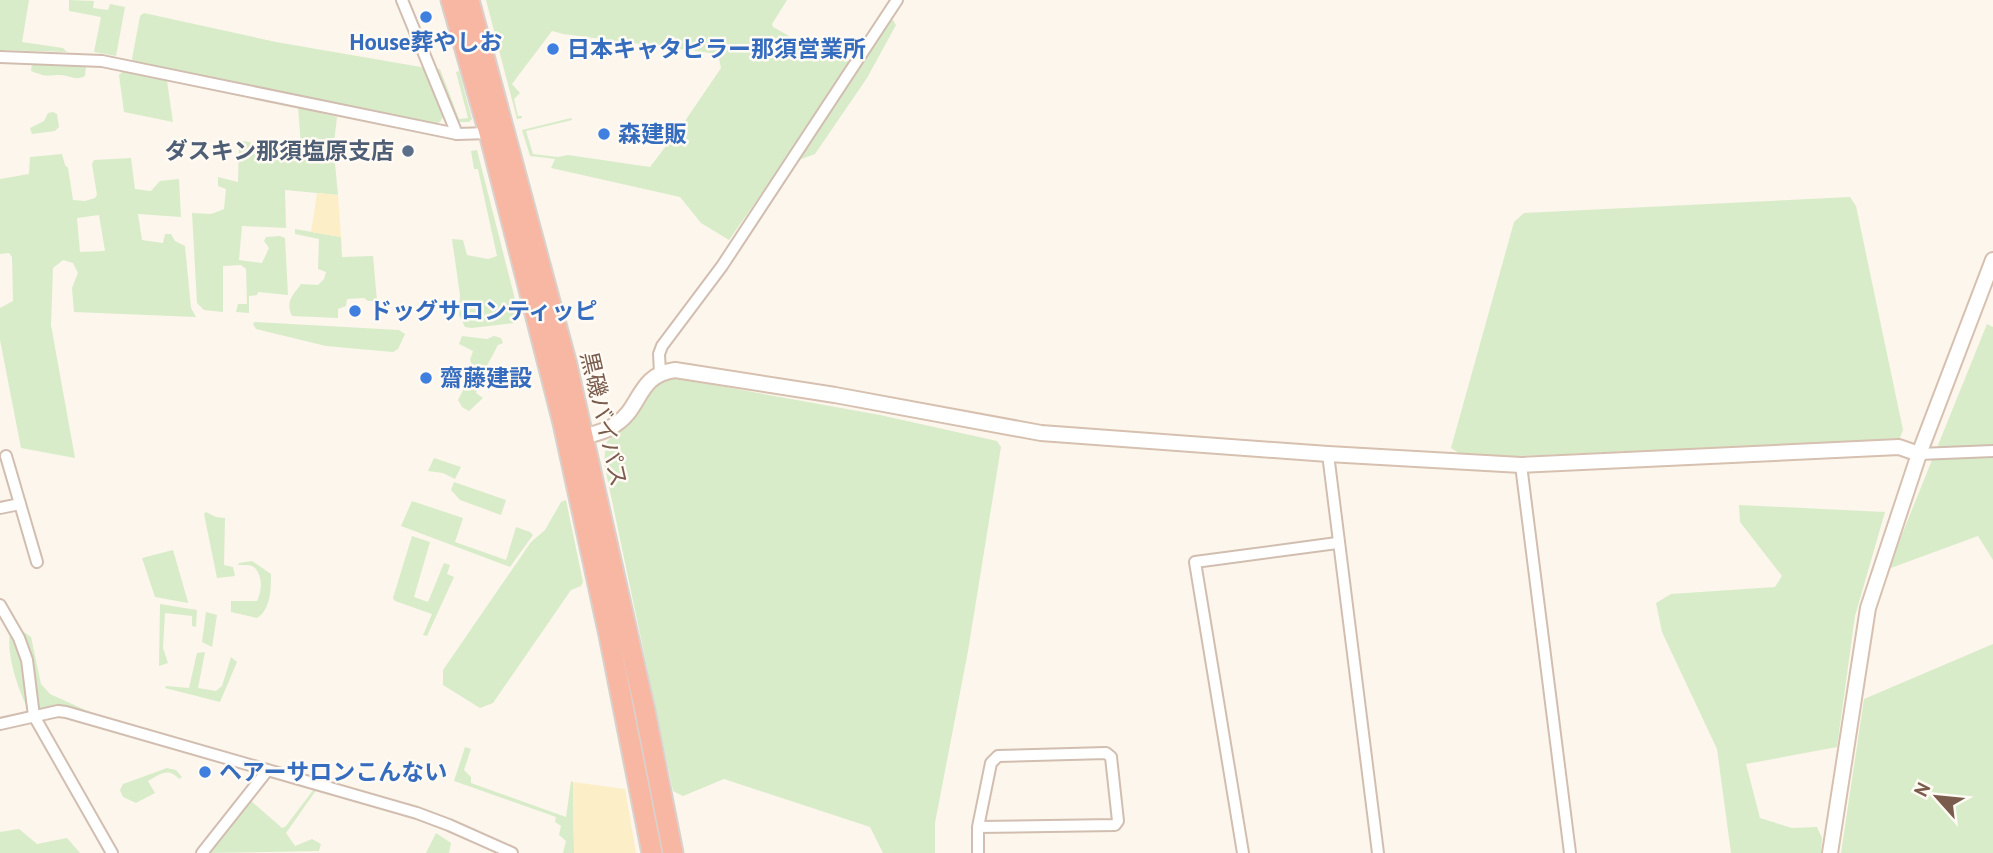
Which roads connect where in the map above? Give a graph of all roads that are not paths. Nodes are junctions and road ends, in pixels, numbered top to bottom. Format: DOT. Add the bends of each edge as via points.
graph roads {
  1 [pos="402,0"];
  2 [pos="451,0"];
  3 [pos="469,0"];
  4 [pos="897,0"];
  5 [pos="0,57"];
  6 [pos="497,132"];
  7 [pos="457,134"];
  8 [pos="1993,260"];
  9 [pos="660,373"];
  10 [pos="575,438"];
  11 [pos="1993,451"];
  12 [pos="1328,454"];
  13 [pos="1919,454"];
  14 [pos="6,456"];
  15 [pos="1521,465"];
  16 [pos="20,504"];
  17 [pos="0,508"];
  18 [pos="1337,543"];
  19 [pos="37,562"];
  20 [pos="0,605"];
  21 [pos="34,716"];
  22 [pos="0,724"];
  23 [pos="267,771"];
  24 [pos="978,827"];
  25 [pos="112,853"];
  26 [pos="202,853"];
  27 [pos="512,853"];
  28 [pos="652,853"];
  29 [pos="673,853"];
  30 [pos="978,853"];
  31 [pos="1243,853"];
  32 [pos="1378,853"];
  33 [pos="1570,853"];
  34 [pos="1830,853"];
  1 -- 7 [label="street"];
  2 -- 6 [label="highway, 黒磯バイパス"];
  3 -- 6 [label="highway, 黒磯バイパス"];
  4 -- 9 [label="street" via="722,266 662,346"];
  5 -- 7 [label="street" via="102,61"];
  6 -- 7 [label="street"];
  6 -- 10 [label="highway, 黒磯バイパス"];
  8 -- 13 [label="street"];
  9 -- 10 [label="street" via="647,383 618,424"];
  9 -- 12 [label="street" via="685,371 1041,433"];
  10 -- 28 [label="highway, 黒磯バイパス"];
  10 -- 29 [label="highway, 黒磯バイパス" via="645,710"];
  11 -- 13 [label="street"];
  12 -- 15 [label="street"];
  12 -- 18 [label="street"];
  13 -- 15 [label="street" via="1899,447"];
  13 -- 34 [label="street" via="1868,608"];
  14 -- 16 [label="street"];
  15 -- 33 [label="street"];
  16 -- 17 [label="street"];
  16 -- 19 [label="street"];
  18 -- 31 [label="street" via="1195,562"];
  18 -- 32 [label="street"];
  20 -- 21 [label="street" via="27,660"];
  21 -- 22 [label="street"];
  21 -- 23 [label="street" via="66,712"];
  21 -- 25 [label="street"];
  23 -- 26 [label="street"];
  23 -- 27 [label="street" via="417,813"];
  24 -- 24 [label="street" via="1115,825 1111,757 1106,753 998,756 990,763"];
  24 -- 30 [label="street"];
}
